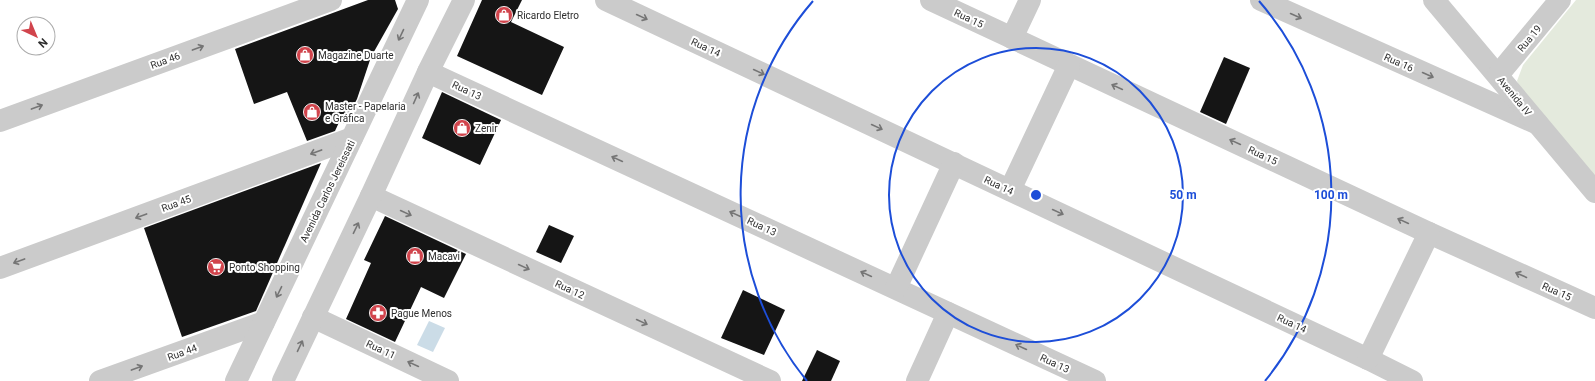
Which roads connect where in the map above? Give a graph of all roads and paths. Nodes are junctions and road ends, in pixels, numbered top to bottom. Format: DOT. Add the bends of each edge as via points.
graph roads {
  1 [pos="331,0"];
  2 [pos="418,0"];
  3 [pos="464,0"];
  4 [pos="606,0"];
  5 [pos="931,0"];
  6 [pos="1030,0"];
  7 [pos="1261,0"];
  8 [pos="1434,0"];
  9 [pos="1560,0"];
  10 [pos="1012,38"];
  11 [pos="1069,65"];
  12 [pos="428,72"];
  13 [pos="1498,75"];
  14 [pos="0,121"];
  15 [pos="1538,124"];
  16 [pos="352,138"];
  17 [pos="954,164"];
  18 [pos="1010,190"];
  19 [pos="1595,192"];
  20 [pos="371,196"];
  21 [pos="1429,233"];
  22 [pos="0,268"];
  23 [pos="896,288"];
  24 [pos="1595,308"];
  25 [pos="948,313"];
  26 [pos="313,318"];
  27 [pos="264,322"];
  28 [pos="1368,359"];
  29 [pos="100,381"];
  30 [pos="236,381"];
  31 [pos="283,381"];
  32 [pos="448,381"];
  33 [pos="770,381"];
  34 [pos="917,381"];
  35 [pos="1095,381"];
  36 [pos="1412,381"];
  14 -- 1 [label="street, Rua 46, one-way"];
  2 -- 16 [label="street, Avenida Carlos Jereissati, one-way"];
  3 -- 12 [label="street"];
  4 -- 17 [label="street, Rua 14, one-way"];
  5 -- 10 [label="street, Rua 15"];
  6 -- 10 [label="street"];
  7 -- 15 [label="street, Rua 16, one-way"];
  8 -- 13 [label="street, Avenida IV"];
  9 -- 13 [label="street, Rua 19"];
  10 -- 11 [label="street, Rua 15"];
  11 -- 18 [label="street"];
  21 -- 11 [label="street, Rua 15, one-way"];
  20 -- 12 [label="street, one-way"];
  23 -- 12 [label="street, Rua 13, one-way"];
  13 -- 15 [label="street, Avenida IV"];
  15 -- 19 [label="street, Avenida IV"];
  16 -- 22 [label="street, Rua 45, one-way"];
  16 -- 27 [label="street, Avenida Carlos Jereissati, one-way"];
  17 -- 18 [label="street, Rua 14"];
  17 -- 23 [label="street"];
  18 -- 28 [label="street, Rua 14, one-way"];
  26 -- 20 [label="street, one-way"];
  20 -- 33 [label="street, Rua 12, one-way"];
  24 -- 21 [label="street, Rua 15, one-way"];
  21 -- 28 [label="street"];
  23 -- 25 [label="street, Rua 13"];
  25 -- 34 [label="street"];
  35 -- 25 [label="street, Rua 13, one-way"];
  31 -- 26 [label="street, one-way"];
  32 -- 26 [label="street, Rua 11, one-way"];
  29 -- 27 [label="street, Rua 44, one-way"];
  27 -- 30 [label="street, Avenida Carlos Jereissati"];
  28 -- 36 [label="street, Rua 14"];
}
